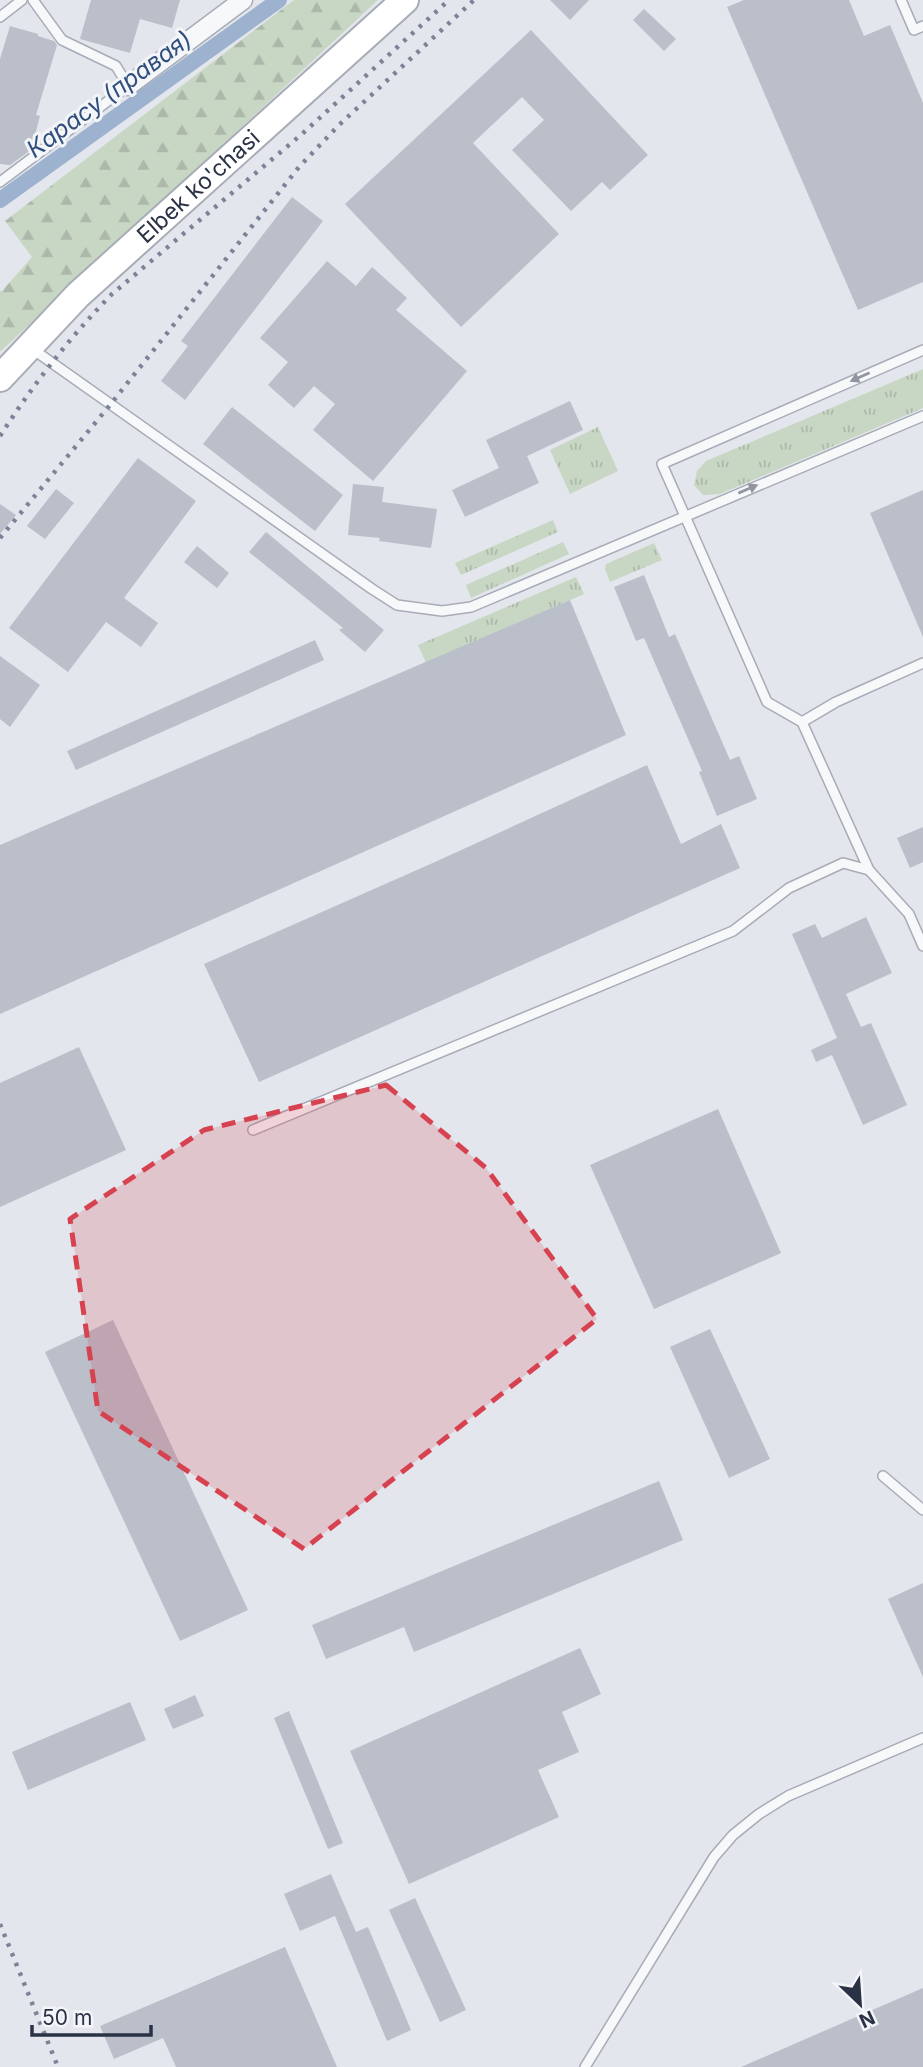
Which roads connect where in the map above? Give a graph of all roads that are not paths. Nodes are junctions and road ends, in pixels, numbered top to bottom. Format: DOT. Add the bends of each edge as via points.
graph roads {
  1 [pos="22,0"];
  2 [pos="33,0"];
  3 [pos="243,0"];
  4 [pos="405,0"];
  5 [pos="901,0"];
  6 [pos="0,17"];
  7 [pos="923,26"];
  8 [pos="128,86"];
  9 [pos="0,183"];
  10 [pos="29,346"];
  11 [pos="923,350"];
  12 [pos="0,378"];
  13 [pos="923,416"];
  14 [pos="685,516"];
  15 [pos="923,663"];
  16 [pos="802,722"];
  17 [pos="869,870"];
  18 [pos="923,946"];
  19 [pos="253,1130"];
  20 [pos="883,1476"];
  21 [pos="923,1510"];
  22 [pos="923,1738"];
  23 [pos="585,2067"];
  1 -- 6 [label="lane"];
  2 -- 8 [label="lane" via="62,40 116,66"];
  3 -- 8 [label="street"];
  4 -- 10 [label="main road, Elbek ko'chasi" via="78,295"];
  5 -- 7 [label="lane" via="914,30"];
  8 -- 9 [label="lane"];
  10 -- 12 [label="main road, Elbek ko'chasi"];
  10 -- 14 [label="lane" via="397,605 442,611 471,607"];
  11 -- 14 [label="lane, one-way" via="662,464"];
  14 -- 13 [label="lane, one-way"];
  14 -- 16 [label="lane" via="767,702"];
  15 -- 16 [label="lane"];
  16 -- 17 [label="lane"];
  17 -- 18 [label="lane" via="909,914"];
  17 -- 19 [label="lane" via="843,863 789,888 733,931"];
  20 -- 21 [label="lane"];
  22 -- 23 [label="lane" via="788,1796 733,1835 714,1857"];
}
